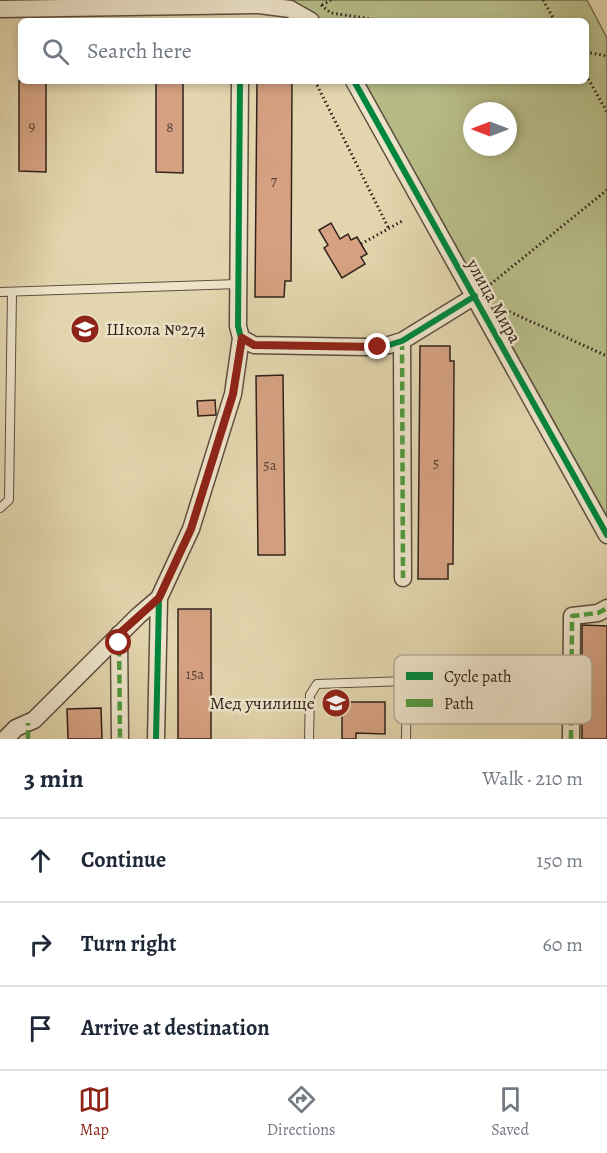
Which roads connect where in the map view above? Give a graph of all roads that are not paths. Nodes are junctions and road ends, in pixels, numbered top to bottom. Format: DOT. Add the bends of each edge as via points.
graph roads {
  1 [pos="0,9"];
  2 [pos="240,13"];
  3 [pos="306,18"];
  4 [pos="240,84"];
  5 [pos="356,84"];
  6 [pos="238,284"];
  7 [pos="0,292"];
  8 [pos="12,292"];
  9 [pos="475,296"];
  10 [pos="242,338"];
  11 [pos="402,341"];
  12 [pos="0,508"];
  13 [pos="607,536"];
  14 [pos="403,578"];
  15 [pos="159,598"];
  16 [pos="607,608"];
  17 [pos="119,634"];
  18 [pos="572,655"];
  19 [pos="394,681"];
  20 [pos="571,724"];
  21 [pos="28,731"];
  22 [pos="5,739"];
  23 [pos="120,739"];
  24 [pos="156,739"];
  25 [pos="309,739"];
  26 [pos="571,739"];
  1 -- 2 [label="street"];
  2 -- 3 [label="street" via="276,6"];
  4 -- 6 [label="street"];
  5 -- 9 [label="street, улица Мира"];
  6 -- 8 [label="lane"];
  6 -- 10 [label="street" via="238,326"];
  7 -- 8 [label="lane"];
  8 -- 12 [label="lane" via="9,500"];
  9 -- 11 [label="street"];
  9 -- 13 [label="street, улица Мира"];
  10 -- 11 [label="street" via="254,345 378,347"];
  10 -- 15 [label="street" via="233,394 191,529"];
  11 -- 14 [label="street"];
  15 -- 17 [label="street"];
  15 -- 24 [label="street"];
  16 -- 18 [label="street" via="572,616"];
  17 -- 21 [label="street" via="34,720"];
  17 -- 23 [label="street"];
  19 -- 25 [label="lane" via="317,684 310,695"];
  20 -- 26 [label="street"];
  21 -- 22 [label="street" via="16,729"];
}
